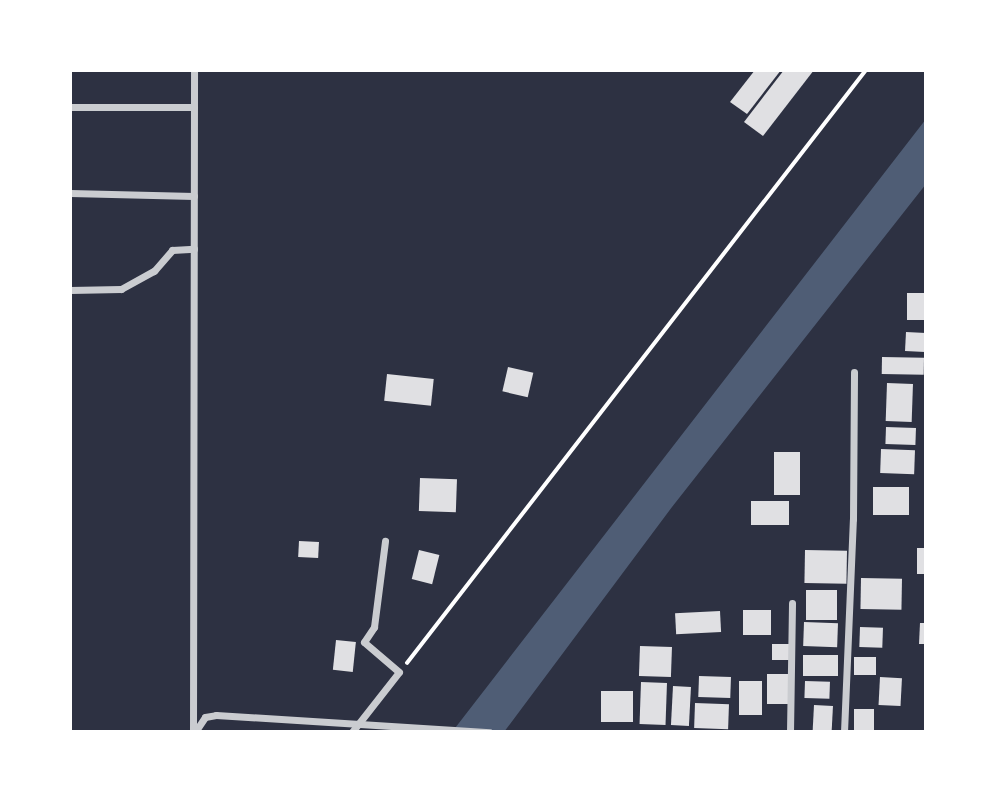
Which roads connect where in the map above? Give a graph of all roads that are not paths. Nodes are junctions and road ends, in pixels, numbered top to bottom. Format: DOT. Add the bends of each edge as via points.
graph roads {
  1 [pos="194,70"];
  2 [pos="70,107"];
  3 [pos="194,107"];
  4 [pos="70,193"];
  5 [pos="194,196"];
  6 [pos="194,249"];
  7 [pos="70,290"];
  8 [pos="854,372"];
  9 [pos="386,541"];
  10 [pos="792,603"];
  11 [pos="359,724"];
  12 [pos="194,732"];
  13 [pos="352,732"];
  14 [pos="488,732"];
  15 [pos="790,732"];
  16 [pos="844,732"];
  1 -- 3 [label="street"];
  2 -- 3 [label="street"];
  3 -- 5 [label="street"];
  4 -- 5 [label="street"];
  5 -- 6 [label="street"];
  6 -- 7 [label="street" via="172,250 154,271 121,289"];
  6 -- 12 [label="street"];
  8 -- 16 [label="street"];
  9 -- 11 [label="street" via="374,627 364,642 399,672"];
  10 -- 15 [label="street"];
  11 -- 12 [label="street" via="216,715 205,717"];
  11 -- 13 [label="street"];
  11 -- 14 [label="street"];
}
